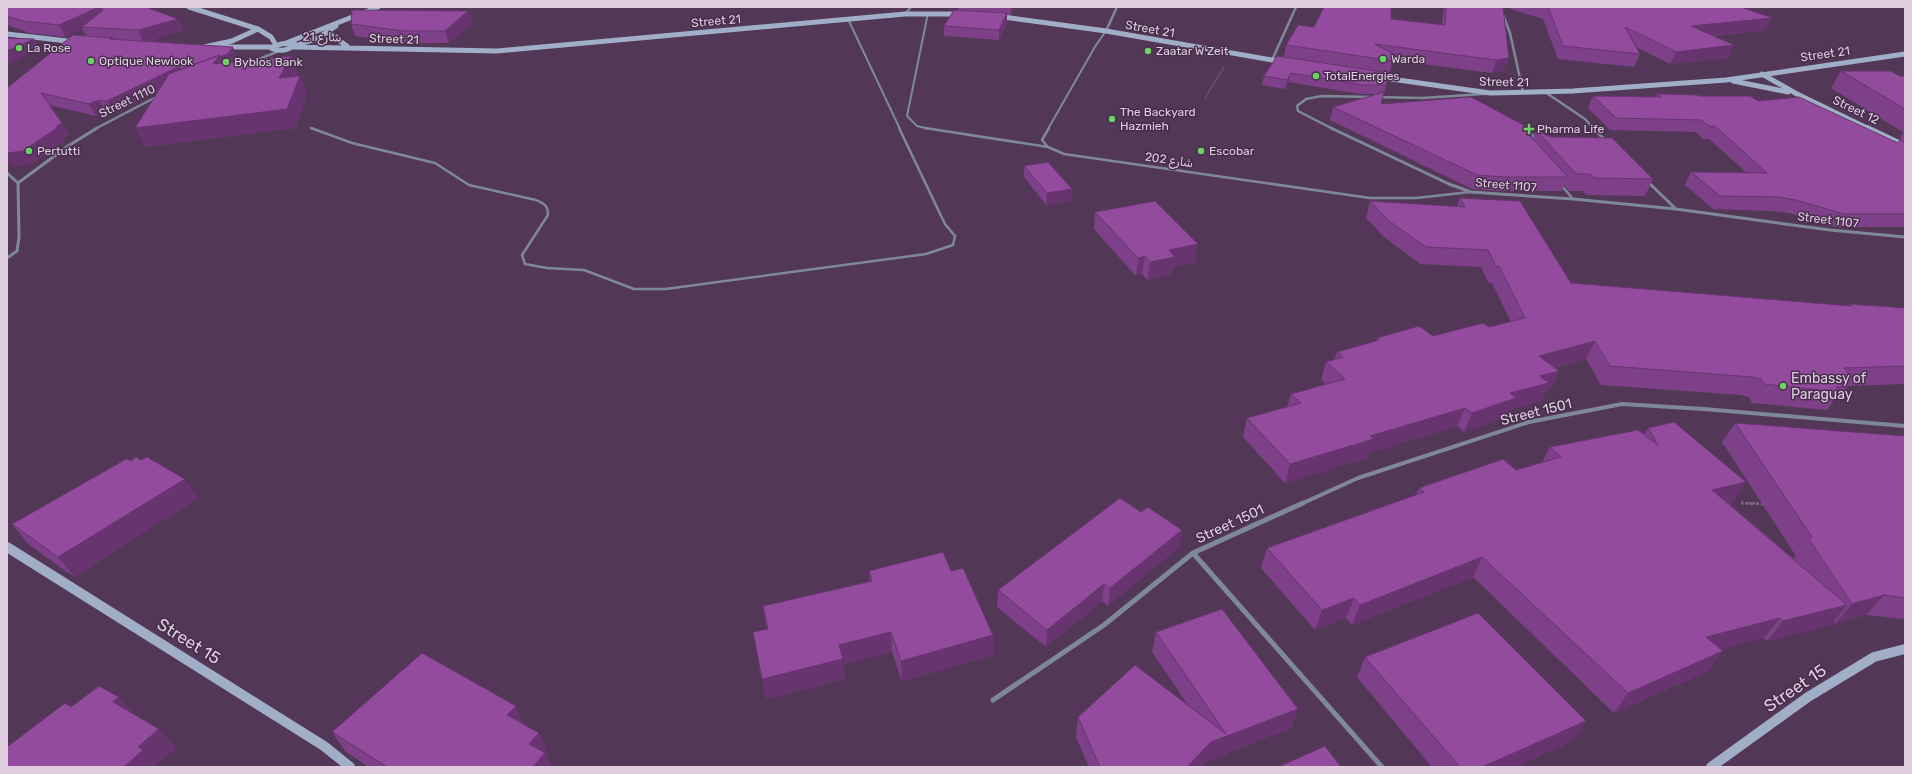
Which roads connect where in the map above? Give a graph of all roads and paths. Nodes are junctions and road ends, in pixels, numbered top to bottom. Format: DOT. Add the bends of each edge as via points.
graph roads {
  1 [pos="189,7"];
  2 [pos="378,7"];
  3 [pos="911,7"];
  4 [pos="1117,7"];
  5 [pos="1296,7"];
  6 [pos="1500,7"];
  7 [pos="928,13"];
  8 [pos="905,14"];
  9 [pos="966,14"];
  10 [pos="988,16"];
  11 [pos="848,19"];
  12 [pos="343,22"];
  13 [pos="258,29"];
  14 [pos="1106,31"];
  15 [pos="328,33"];
  16 [pos="7,34"];
  17 [pos="82,43"];
  18 [pos="286,43"];
  19 [pos="274,46"];
  20 [pos="196,47"];
  21 [pos="204,47"];
  22 [pos="294,47"];
  23 [pos="350,48"];
  24 [pos="280,51"];
  25 [pos="1232,53"];
  26 [pos="1905,54"];
  27 [pos="1272,60"];
  28 [pos="252,62"];
  29 [pos="1287,63"];
  30 [pos="1762,74"];
  31 [pos="1370,76"];
  32 [pos="1726,80"];
  33 [pos="1523,92"];
  34 [pos="1545,92"];
  35 [pos="1490,93"];
  36 [pos="1796,94"];
  37 [pos="161,95"];
  38 [pos="1462,96"];
  39 [pos="1205,98"];
  40 [pos="1468,99"];
  41 [pos="311,128"];
  42 [pos="1525,128"];
  43 [pos="1532,141"];
  44 [pos="1612,146"];
  45 [pos="1905,146"];
  46 [pos="1048,148"];
  47 [pos="7,173"];
  48 [pos="1644,178"];
  49 [pos="1558,182"];
  50 [pos="18,184"];
  51 [pos="1471,192"];
  52 [pos="1573,199"];
  53 [pos="1676,209"];
  54 [pos="1905,237"];
  55 [pos="7,258"];
  56 [pos="1905,426"];
  57 [pos="1741,503"];
  58 [pos="1771,504"];
  59 [pos="7,547"];
  60 [pos="1193,553"];
  61 [pos="1905,649"];
  62 [pos="993,700"];
  63 [pos="350,767"];
  64 [pos="1382,767"];
  65 [pos="1711,767"];
  1 -- 13 [label="main road"];
  2 -- 12 [label="main road"];
  3 -- 8 [label="lane"];
  4 -- 14 [label="street, Street 21"];
  5 -- 27 [label="street"];
  6 -- 33 [label="street" via="1510,33"];
  7 -- 8 [label="main road, Street 21"];
  7 -- 9 [label="main road, Street 21"];
  7 -- 46 [label="lane, شارع 202" via="907,116 917,126 929,129"];
  8 -- 11 [label="main road, Street 21"];
  10 -- 14 [label="main road, Street 21"];
  11 -- 23 [label="main road, Street 21" via="497,50"];
  11 -- 41 [label="lane" via="945,224 956,236 953,245 926,254 666,289 634,288 584,270 525,264 522,255 548,215 545,204 469,185 435,163 352,143"];
  12 -- 15 [label="main road"];
  12 -- 18 [label="main road"];
  13 -- 19 [label="main road" via="271,37"];
  13 -- 21 [label="main road" via="232,41"];
  14 -- 25 [label="main road, Street 21"];
  14 -- 46 [label="lane" via="1042,140"];
  15 -- 22 [label="main road"];
  15 -- 23 [label="main road"];
  16 -- 17 [label="main road"];
  18 -- 19 [label="main road"];
  18 -- 22 [label="main road" via="295,44"];
  19 -- 21 [label="main road"];
  19 -- 24 [label="main road" via="272,50"];
  20 -- 21 [label="main road"];
  22 -- 23 [label="main road, شارع 21"];
  22 -- 24 [label="main road"];
  24 -- 28 [label="street"];
  25 -- 27 [label="main road, Street 21"];
  25 -- 39 [label="path"];
  26 -- 30 [label="main road, Street 21"];
  27 -- 29 [label="main road, Street 21"];
  30 -- 32 [label="main road, Street 21"];
  30 -- 36 [label="main road, Street 12"];
  31 -- 35 [label="main road, Street 21"];
  32 -- 34 [label="main road, Street 21"];
  32 -- 36 [label="main road, Street 12"];
  33 -- 34 [label="main road, Street 21"];
  33 -- 35 [label="main road, Street 21"];
  34 -- 44 [label="street" via="1585,119"];
  35 -- 38 [label="street, Street 1107"];
  36 -- 45 [label="main road, Street 12"];
  37 -- 50 [label="street, Street 1110" via="102,124 53,156"];
  38 -- 40 [label="lane"];
  38 -- 51 [label="street, Street 1107" via="1322,96 1306,99 1297,106 1298,111 1306,116"];
  42 -- 43 [label="lane" via="1531,132 1534,138"];
  46 -- 51 [label="lane, شارع 202" via="1064,154 1370,198 1416,198"];
  47 -- 50 [label="street"];
  48 -- 53 [label="street"];
  49 -- 52 [label="lane"];
  50 -- 55 [label="street" via="18,248"];
  51 -- 52 [label="street, Street 1107"];
  52 -- 53 [label="street, Street 1107"];
  53 -- 54 [label="street, Street 1107" via="1830,230"];
  56 -- 60 [label="street, Street 1501" via="1622,404 1529,422 1358,478"];
  57 -- 58 [label="path"];
  59 -- 63 [label="main road, Street 15" via="324,746"];
  60 -- 62 [label="street, Street 1501" via="1104,625"];
  60 -- 64 [label="street"];
  61 -- 65 [label="main road, Street 15" via="1874,657 1808,697"];
}
